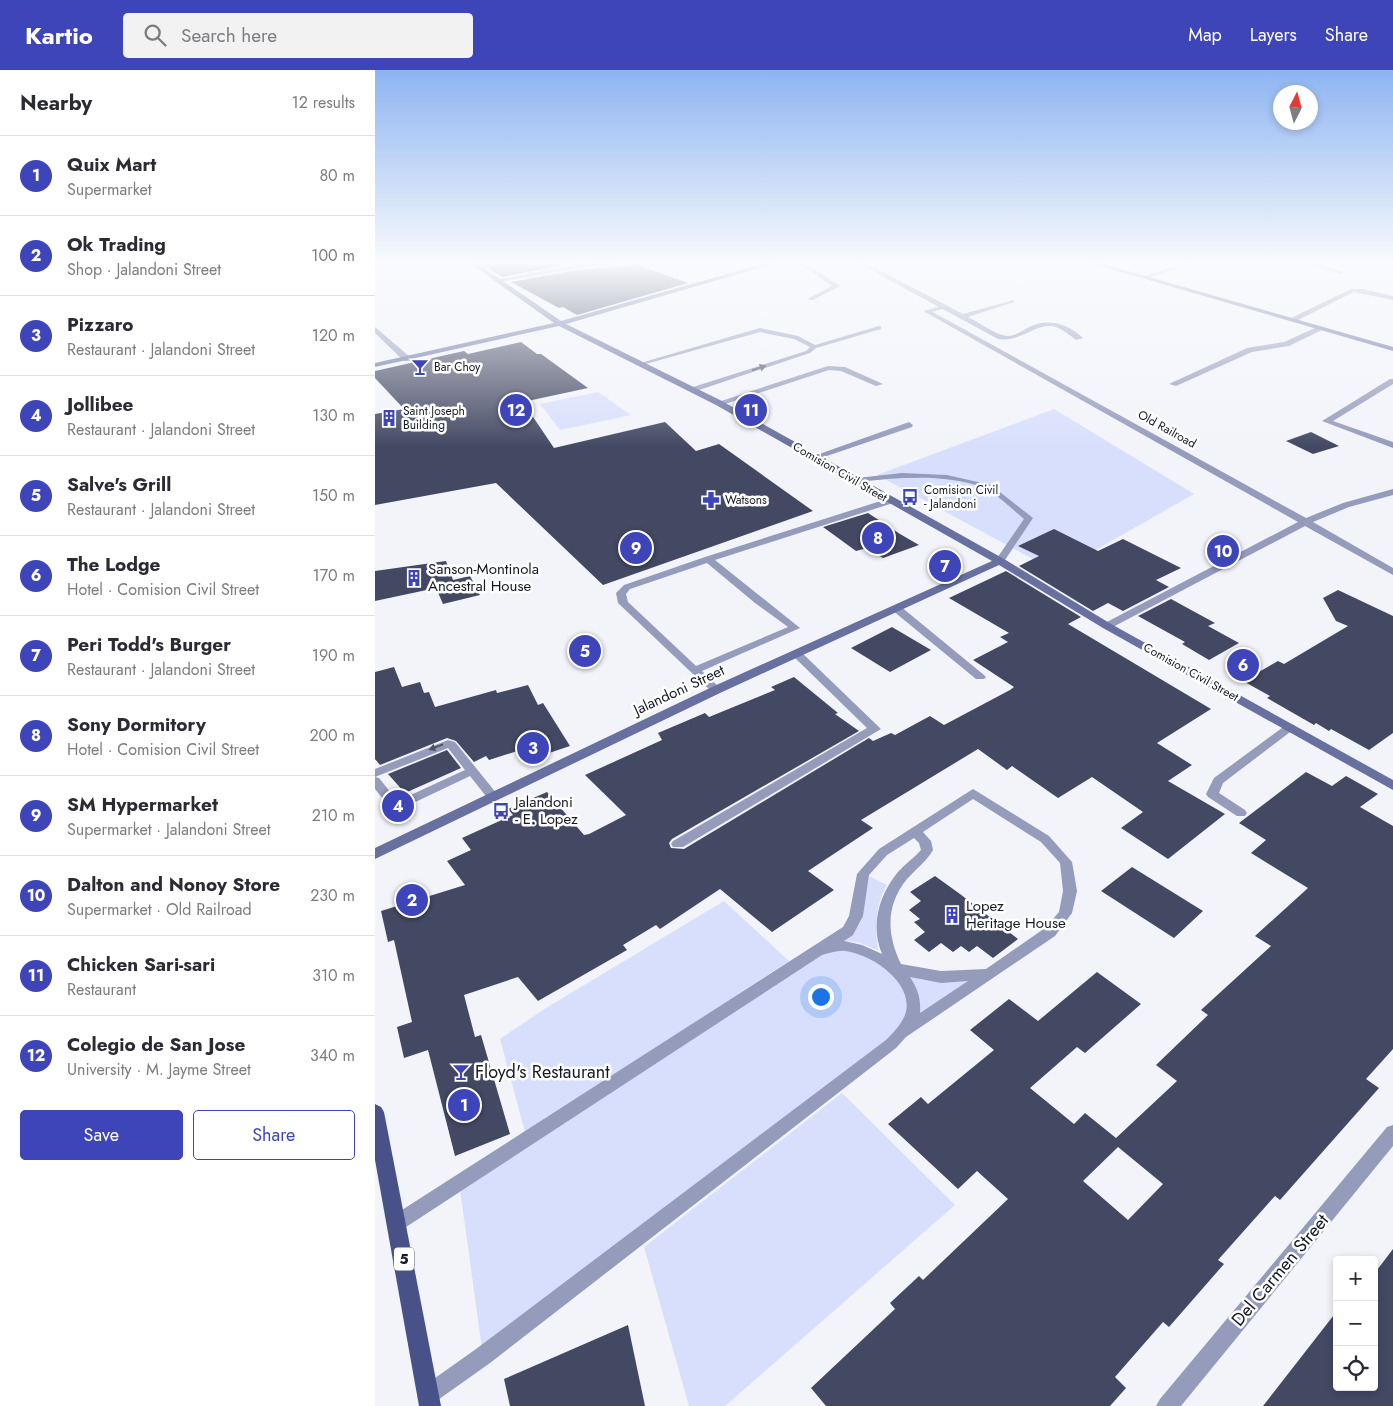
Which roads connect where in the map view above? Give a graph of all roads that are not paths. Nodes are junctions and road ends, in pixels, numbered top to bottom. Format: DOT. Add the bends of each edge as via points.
graph roads {
  1 [pos="949,323"];
  2 [pos="978,323"];
  3 [pos="1302,323"];
  4 [pos="560,324"];
  5 [pos="879,328"];
  6 [pos="375,329"];
  7 [pos="1320,329"];
  8 [pos="1079,338"];
  9 [pos="814,347"];
  10 [pos="1393,349"];
  11 [pos="407,359"];
  12 [pos="640,364"];
  13 [pos="375,365"];
  14 [pos="1393,382"];
  15 [pos="879,384"];
  16 [pos="1173,384"];
  17 [pos="693,390"];
  18 [pos="719,403"];
  19 [pos="909,425"];
  20 [pos="1393,445"];
  21 [pos="815,457"];
  22 [pos="857,480"];
  23 [pos="1393,492"];
  24 [pos="890,501"];
  25 [pos="1305,522"];
  26 [pos="707,559"];
  27 [pos="1000,561"];
  28 [pos="1393,572"];
  29 [pos="896,608"];
  30 [pos="1107,626"];
  31 [pos="796,653"];
  32 [pos="695,670"];
  33 [pos="980,677"];
  34 [pos="716,690"];
  35 [pos="1291,727"];
  36 [pos="472,771"];
  37 [pos="375,773"];
  38 [pos="375,781"];
  39 [pos="1393,786"];
  40 [pos="493,797"];
  41 [pos="1241,813"];
  42 [pos="915,832"];
  43 [pos="678,844"];
  44 [pos="375,854"];
  45 [pos="819,950"];
  46 [pos="896,969"];
  47 [pos="991,974"];
  48 [pos="902,1034"];
  49 [pos="375,1112"];
  50 [pos="1393,1134"];
  51 [pos="397,1223"];
  52 [pos="429,1401"];
  53 [pos="1167,1406"];
  1 -- 25 [label="street, Old Railroad"];
  2 -- 8 [label="street" via="1006,338 1049,324"];
  3 -- 7 [label="main road"];
  4 -- 11 [label="main road"];
  4 -- 12 [label="main road, Comision Civil Street"];
  5 -- 9 [label="lane"];
  6 -- 11 [label="street"];
  7 -- 10 [label="main road"];
  7 -- 16 [label="street" via="1286,344 1250,350"];
  9 -- 12 [label="lane" via="796,337 760,330"];
  17 -- 9 [label="lane, one-way" via="808,352"];
  11 -- 13 [label="main road"];
  12 -- 17 [label="main road, Comision Civil Street"];
  14 -- 20 [label="street" via="1327,420"];
  15 -- 18 [label="street" via="842,369 828,368"];
  17 -- 18 [label="main road, Comision Civil Street"];
  18 -- 21 [label="main road, Comision Civil Street"];
  19 -- 21 [label="street"];
  21 -- 22 [label="main road, Comision Civil Street"];
  22 -- 24 [label="main road, Comision Civil Street"];
  22 -- 27 [label="lane" via="902,474 947,477 988,487 1029,518"];
  23 -- 25 [label="street" via="1345,505"];
  24 -- 26 [label="lane"];
  24 -- 27 [label="main road, Comision Civil Street"];
  25 -- 28 [label="street, Old Railroad"];
  25 -- 30 [label="street"];
  26 -- 32 [label="lane" via="627,587 621,593 623,603"];
  26 -- 32 [label="lane" via="795,628"];
  27 -- 29 [label="main road, Jalandoni Street"];
  27 -- 30 [label="main road, Comision Civil Street"];
  29 -- 31 [label="main road, Jalandoni Street"];
  29 -- 33 [label="street"];
  30 -- 35 [label="main road, Comision Civil Street"];
  31 -- 34 [label="main road, Jalandoni Street"];
  31 -- 43 [label="street" via="875,729"];
  32 -- 34 [label="lane"];
  34 -- 40 [label="main road, Jalandoni Street"];
  35 -- 39 [label="main road, Comision Civil Street"];
  35 -- 41 [label="lane" via="1218,781 1212,794"];
  36 -- 37 [label="lane, one-way" via="448,744"];
  36 -- 38 [label="lane" via="403,803 391,801"];
  36 -- 40 [label="lane"];
  40 -- 44 [label="main road, Jalandoni Street"];
  42 -- 45 [label="lane" via="883,852 863,874 856,916 848,931"];
  42 -- 46 [label="lane" via="925,841 927,850 887,900 884,921 884,940"];
  42 -- 47 [label="lane" via="973,793 1045,839 1066,862 1070,892 1065,913 1050,932"];
  45 -- 46 [label="lane" via="845,946 869,952"];
  45 -- 51 [label="lane"];
  46 -- 47 [label="lane" via="941,977"];
  46 -- 48 [label="lane" via="912,992 913,1012"];
  47 -- 48 [label="lane"];
  48 -- 52 [label="lane"];
  49 -- 51 [label="main road, 5"];
  50 -- 53 [label="street, Del Carmen Street"];
  51 -- 52 [label="main road, 5"];
}
